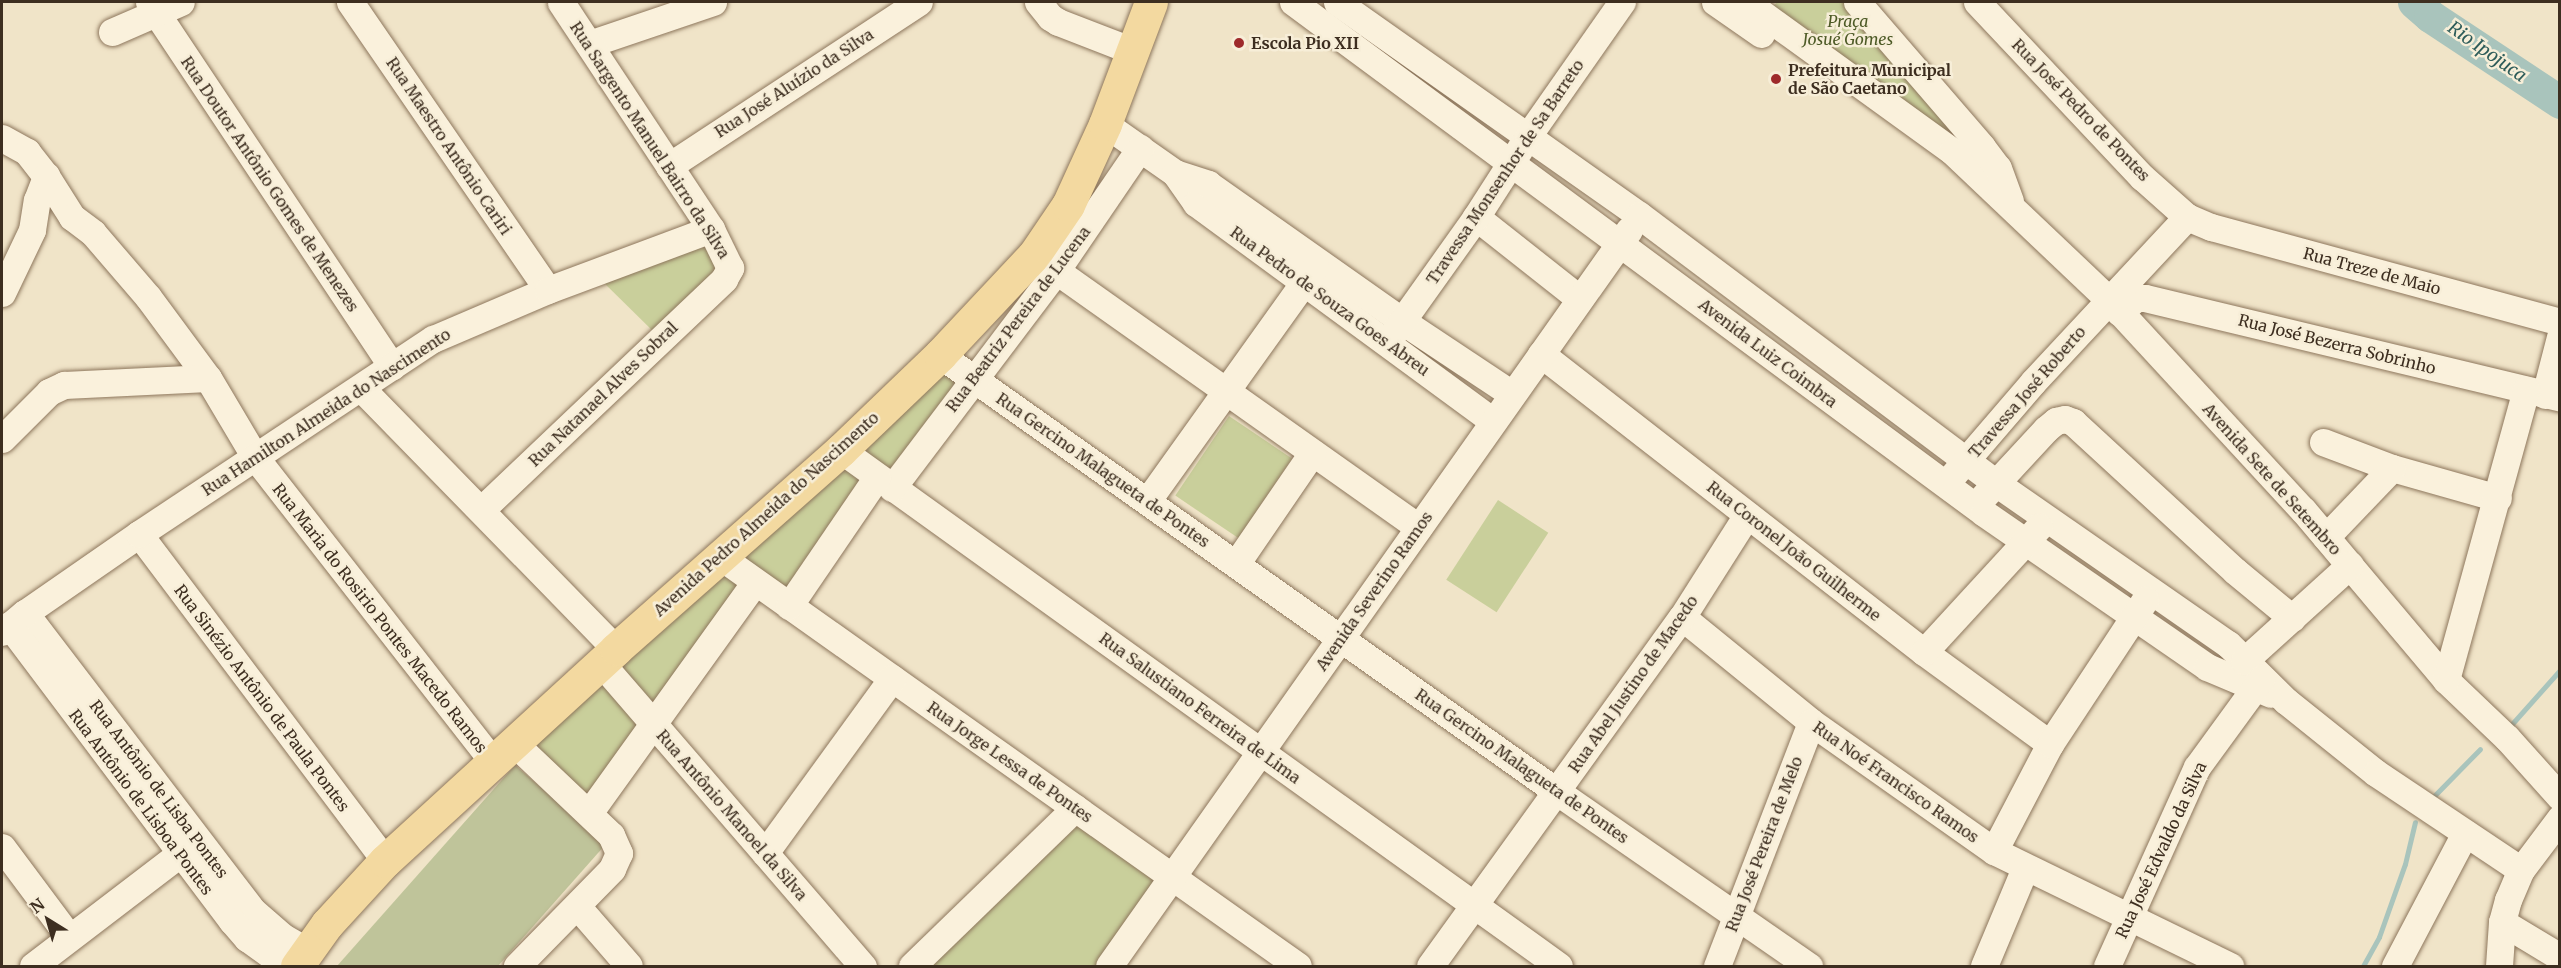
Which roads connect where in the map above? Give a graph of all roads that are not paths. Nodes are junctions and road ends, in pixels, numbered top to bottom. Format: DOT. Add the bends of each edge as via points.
graph roads {
  1 [pos="181,2"];
  2 [pos="350,2"];
  3 [pos="561,2"];
  4 [pos="713,2"];
  5 [pos="1038,2"];
  6 [pos="1151,2"];
  7 [pos="1337,2"];
  8 [pos="1622,2"];
  9 [pos="1715,2"];
  10 [pos="1857,2"];
  11 [pos="1977,2"];
  12 [pos="911,3"];
  13 [pos="152,7"];
  14 [pos="1311,7"];
  15 [pos="1759,11"];
  16 [pos="112,32"];
  17 [pos="589,44"];
  18 [pos="1133,51"];
  19 [pos="1953,111"];
  20 [pos="1105,124"];
  21 [pos="1528,136"];
  22 [pos="2,138"];
  23 [pos="1921,139"];
  24 [pos="1140,148"];
  25 [pos="1511,163"];
  26 [pos="669,166"];
  27 [pos="46,176"];
  28 [pos="2007,209"];
  29 [pos="1639,215"];
  30 [pos="1476,217"];
  31 [pos="2187,217"];
  32 [pos="711,229"];
  33 [pos="1620,243"];
  34 [pos="1045,263"];
  35 [pos="1312,271"];
  36 [pos="724,279"];
  37 [pos="548,290"];
  38 [pos="2,293"];
  39 [pos="1580,299"];
  40 [pos="2114,306"];
  41 [pos="2559,322"];
  42 [pos="1394,332"];
  43 [pos="2559,337"];
  44 [pos="1541,354"];
  45 [pos="940,355"];
  46 [pos="392,367"];
  47 [pos="208,378"];
  48 [pos="973,378"];
  49 [pos="361,388"];
  50 [pos="1226,391"];
  51 [pos="1512,394"];
  52 [pos="2543,394"];
  53 [pos="1493,422"];
  54 [pos="2,439"];
  55 [pos="2323,442"];
  56 [pos="841,450"];
  57 [pos="1311,453"];
  58 [pos="255,457"];
  59 [pos="1967,460"];
  60 [pos="2392,468"];
  61 [pos="884,482"];
  62 [pos="1996,483"];
  63 [pos="1945,484"];
  64 [pos="2498,498"];
  65 [pos="1148,500"];
  66 [pos="1975,506"];
  67 [pos="482,509"];
  68 [pos="1747,515"];
  69 [pos="2045,518"];
  70 [pos="1418,527"];
  71 [pos="139,534"];
  72 [pos="2326,537"];
  73 [pos="2028,542"];
  74 [pos="721,557"];
  75 [pos="1236,564"];
  76 [pos="2350,565"];
  77 [pos="755,582"];
  78 [pos="2152,589"];
  79 [pos="789,606"];
  80 [pos="2135,615"];
  81 [pos="1682,617"];
  82 [pos="2292,618"];
  83 [pos="12,624"];
  84 [pos="1340,638"];
  85 [pos="1924,652"];
  86 [pos="608,656"];
  87 [pos="2247,676"];
  88 [pos="892,678"];
  89 [pos="2446,680"];
  90 [pos="1811,722"];
  91 [pos="654,725"];
  92 [pos="2050,744"];
  93 [pos="1261,752"];
  94 [pos="503,753"];
  95 [pos="1556,791"];
  96 [pos="2559,797"];
  97 [pos="1075,808"];
  98 [pos="589,813"];
  99 [pos="2559,818"];
  100 [pos="2465,833"];
  101 [pos="2,847"];
  102 [pos="189,847"];
  103 [pos="1994,851"];
  104 [pos="765,853"];
  105 [pos="385,861"];
  106 [pos="2025,868"];
  107 [pos="2521,870"];
  108 [pos="1172,877"];
  109 [pos="1474,905"];
  110 [pos="577,906"];
  111 [pos="1737,915"];
  112 [pos="2130,917"];
  113 [pos="2502,922"];
  114 [pos="69,937"];
  115 [pos="2559,957"];
  116 [pos="296,961"];
  117 [pos="33,966"];
  118 [pos="517,966"];
  119 [pos="629,966"];
  120 [pos="862,966"];
  121 [pos="912,966"];
  122 [pos="1109,966"];
  123 [pos="1298,966"];
  124 [pos="1430,966"];
  125 [pos="1559,966"];
  126 [pos="1717,966"];
  127 [pos="1809,966"];
  128 [pos="1984,966"];
  129 [pos="2107,966"];
  130 [pos="2230,966"];
  131 [pos="2395,966"];
  132 [pos="2499,966"];
  1 -- 13 [label="street"];
  2 -- 37 [label="street, Rua Maestro Antônio Cariri"];
  3 -- 17 [label="street, Rua Sargento Manuel Bairro da Silva"];
  4 -- 17 [label="street"];
  5 -- 18 [label="street" via="1058,22"];
  6 -- 18 [label="main road, Avenida Pedro Almeida do Nascimento"];
  7 -- 21 [label="street, Avenida Luiz Coimbra"];
  8 -- 21 [label="street, Travessa Monsenhor de Sa Barreto"];
  9 -- 15 [label="street, Avenida Sete de Setembro"];
  10 -- 19 [label="street"];
  11 -- 31 [label="street, Rua José Pedro de Pontes" via="2142,177"];
  12 -- 26 [label="street, Rua José Aluízio da Silva"];
  13 -- 16 [label="street"];
  13 -- 46 [label="street, Rua Doutor Antônio Gomes de Menezes"];
  14 -- 25 [label="street, Avenida Luiz Coimbra"];
  15 -- 23 [label="street, Avenida Sete de Setembro"];
  17 -- 26 [label="street, Rua Sargento Manuel Bairro da Silva"];
  18 -- 20 [label="main road, Avenida Pedro Almeida do Nascimento"];
  19 -- 23 [label="street"];
  19 -- 28 [label="street" via="1998,168 2007,188"];
  20 -- 24 [label="street, Rua Pedro de Souza Goes Abreu"];
  20 -- 34 [label="main road, Avenida Pedro Almeida do Nascimento"];
  21 -- 25 [label="street, Travessa Monsenhor de Sa Barreto"];
  21 -- 29 [label="street, Avenida Luiz Coimbra"];
  22 -- 27 [label="street, Rua Maria do Rosirio Pontes Macedo Ramos" via="27,152"];
  23 -- 28 [label="street, Avenida Sete de Setembro"];
  24 -- 34 [label="street, Rua Beatriz Pereira de Lucena"];
  24 -- 35 [label="street, Rua Pedro de Souza Goes Abreu" via="1175,173 1196,203"];
  25 -- 30 [label="street, Travessa Monsenhor de Sa Barreto"];
  25 -- 33 [label="street, Avenida Luiz Coimbra"];
  26 -- 32 [label="street, Rua Sargento Manuel Bairro da Silva"];
  27 -- 38 [label="street" via="32,231"];
  27 -- 47 [label="street, Rua Maria do Rosirio Pontes Macedo Ramos" via="72,217 93,233 125,268"];
  28 -- 40 [label="street, Avenida Sete de Setembro"];
  29 -- 33 [label="street, Avenida Severino Ramos"];
  29 -- 59 [label="street, Avenida Luiz Coimbra"];
  30 -- 39 [label="street"];
  30 -- 42 [label="street, Travessa Monsenhor de Sa Barreto"];
  31 -- 40 [label="street, Travessa José Roberto"];
  31 -- 41 [label="street, Rua Treze de Maio" via="2211,227"];
  32 -- 36 [label="street, Rua Sargento Manuel Bairro da Silva" via="730,268"];
  32 -- 37 [label="street, Rua Hamilton Almeida do Nascimento"];
  33 -- 39 [label="street, Avenida Severino Ramos"];
  33 -- 63 [label="street, Avenida Luiz Coimbra"];
  34 -- 45 [label="main road, Avenida Pedro Almeida do Nascimento"];
  34 -- 48 [label="street, Rua Beatriz Pereira de Lucena"];
  34 -- 50 [label="street"];
  35 -- 42 [label="street, Rua Pedro de Souza Goes Abreu"];
  35 -- 50 [label="street"];
  36 -- 67 [label="street, Rua Natanael Alves Sobral"];
  37 -- 46 [label="street, Rua Hamilton Almeida do Nascimento" via="433,339"];
  39 -- 44 [label="street, Avenida Severino Ramos"];
  40 -- 52 [label="street, Rua José Bezerra Sobrinho" via="2145,298"];
  40 -- 59 [label="street, Travessa José Roberto"];
  40 -- 72 [label="street, Avenida Sete de Setembro"];
  42 -- 51 [label="street, Rua Pedro de Souza Goes Abreu"];
  42 -- 53 [label="street, Rua Pedro de Souza Goes Abreu"];
  43 -- 52 [label="street"];
  44 -- 51 [label="street, Avenida Severino Ramos"];
  44 -- 68 [label="street, Rua Coronel João Guilherme"];
  45 -- 48 [label="street, Rua Gercino Malagueta de Pontes"];
  45 -- 56 [label="main road, Avenida Pedro Almeida do Nascimento"];
  46 -- 49 [label="street, Rua Hamilton Almeida do Nascimento"];
  47 -- 54 [label="street" via="64,386 50,392"];
  47 -- 58 [label="street, Rua Maria do Rosirio Pontes Macedo Ramos"];
  48 -- 61 [label="street, Rua Beatriz Pereira de Lucena"];
  48 -- 65 [label="street, Rua Gercino Malagueta de Pontes"];
  49 -- 58 [label="street, Rua Hamilton Almeida do Nascimento"];
  49 -- 67 [label="street"];
  50 -- 57 [label="street"];
  50 -- 65 [label="street"];
  51 -- 53 [label="street, Avenida Severino Ramos"];
  52 -- 64 [label="street"];
  53 -- 70 [label="street, Avenida Severino Ramos"];
  55 -- 60 [label="street"];
  56 -- 61 [label="street, Rua Salustiano Ferreira de Lima"];
  56 -- 74 [label="main road, Avenida Pedro Almeida do Nascimento"];
  57 -- 70 [label="street"];
  57 -- 75 [label="street"];
  58 -- 71 [label="street, Rua Hamilton Almeida do Nascimento"];
  58 -- 94 [label="street, Rua Maria do Rosirio Pontes Macedo Ramos"];
  59 -- 62 [label="street, Avenida Luiz Coimbra"];
  59 -- 63 [label="street, Travessa José Roberto"];
  60 -- 64 [label="street"];
  60 -- 72 [label="street"];
  61 -- 79 [label="street, Rua Beatriz Pereira de Lucena"];
  61 -- 93 [label="street, Rua Salustiano Ferreira de Lima"];
  62 -- 66 [label="street"];
  62 -- 69 [label="street, Avenida Luiz Coimbra"];
  62 -- 82 [label="street" via="2056,421 2073,422"];
  63 -- 66 [label="street, Avenida Luiz Coimbra"];
  64 -- 89 [label="street"];
  65 -- 75 [label="street, Rua Gercino Malagueta de Pontes"];
  66 -- 73 [label="street, Avenida Luiz Coimbra"];
  67 -- 86 [label="street"];
  68 -- 81 [label="street, Rua Abel Justino de Macedo"];
  68 -- 85 [label="street, Rua Coronel João Guilherme"];
  69 -- 73 [label="street"];
  69 -- 78 [label="street, Avenida Luiz Coimbra"];
  70 -- 84 [label="street, Avenida Severino Ramos"];
  71 -- 83 [label="street, Rua Hamilton Almeida do Nascimento"];
  71 -- 105 [label="street, Rua Sinézio Antônio de Paula Pontes"];
  72 -- 76 [label="street, Avenida Sete de Setembro"];
  73 -- 80 [label="street, Avenida Luiz Coimbra"];
  73 -- 85 [label="street"];
  74 -- 77 [label="street, Rua Jorge Lessa de Pontes"];
  74 -- 86 [label="main road, Avenida Pedro Almeida do Nascimento"];
  75 -- 84 [label="street, Rua Gercino Malagueta de Pontes"];
  76 -- 82 [label="street, Rua José Edvaldo da Silva"];
  76 -- 89 [label="street, Avenida Sete de Setembro"];
  77 -- 79 [label="street, Rua Jorge Lessa de Pontes"];
  77 -- 91 [label="street"];
  78 -- 80 [label="street"];
  78 -- 87 [label="street, Avenida Luiz Coimbra" via="2229,644"];
  79 -- 88 [label="street, Rua Jorge Lessa de Pontes"];
  80 -- 87 [label="street, Avenida Luiz Coimbra" via="2207,667"];
  80 -- 92 [label="street"];
  81 -- 90 [label="street, Rua Noé Francisco Ramos"];
  81 -- 95 [label="street, Rua Abel Justino de Macedo"];
  82 -- 87 [label="street, Rua José Edvaldo da Silva"];
  83 -- 102 [label="street, Rua Antônio de Lisboa Pontes"];
  84 -- 93 [label="street, Avenida Severino Ramos"];
  84 -- 95 [label="street, Rua Gercino Malagueta de Pontes"];
  85 -- 92 [label="street, Rua Coronel João Guilherme"];
  86 -- 91 [label="street, Rua Antônio Manoel da Silva"];
  86 -- 94 [label="main road, Avenida Pedro Almeida do Nascimento"];
  87 -- 100 [label="street" via="2286,701 2376,773"];
  87 -- 112 [label="street, Rua José Edvaldo da Silva" via="2197,767"];
  88 -- 97 [label="street, Rua Jorge Lessa de Pontes"];
  88 -- 104 [label="street"];
  89 -- 96 [label="street, Avenida Sete de Setembro" via="2507,738"];
  90 -- 103 [label="street, Rua Noé Francisco Ramos"];
  90 -- 111 [label="street, Rua José Pereira de Melo"];
  91 -- 98 [label="street"];
  91 -- 104 [label="street, Rua Antônio Manoel da Silva"];
  92 -- 103 [label="street"];
  93 -- 108 [label="street, Avenida Severino Ramos"];
  93 -- 109 [label="street, Rua Salustiano Ferreira de Lima"];
  94 -- 98 [label="street, Rua Maria do Rosirio Pontes Macedo Ramos"];
  94 -- 105 [label="main road, Avenida Pedro Almeida do Nascimento"];
  95 -- 109 [label="street, Rua Abel Justino de Macedo"];
  95 -- 111 [label="street, Rua Gercino Malagueta de Pontes"];
  97 -- 108 [label="street, Rua Jorge Lessa de Pontes"];
  97 -- 121 [label="street"];
  98 -- 110 [label="street, Rua Maria do Rosirio Pontes Macedo Ramos" via="616,843 619,853 612,869"];
  99 -- 107 [label="street"];
  100 -- 107 [label="street"];
  100 -- 131 [label="street"];
  101 -- 114 [label="street"];
  102 -- 114 [label="street"];
  102 -- 116 [label="street, Rua Antônio de Lisba Pontes" via="282,937"];
  103 -- 106 [label="street, Rua Noé Francisco Ramos"];
  104 -- 120 [label="street, Rua Antônio Manoel da Silva"];
  105 -- 116 [label="main road, Avenida Pedro Almeida do Nascimento"];
  106 -- 112 [label="street, Rua Noé Francisco Ramos"];
  106 -- 128 [label="street"];
  107 -- 113 [label="street"];
  108 -- 122 [label="street, Avenida Severino Ramos"];
  108 -- 123 [label="street, Rua Jorge Lessa de Pontes"];
  109 -- 124 [label="street, Rua Abel Justino de Macedo"];
  109 -- 125 [label="street, Rua Salustiano Ferreira de Lima"];
  110 -- 118 [label="street"];
  110 -- 119 [label="street"];
  111 -- 126 [label="street, Rua José Pereira de Melo"];
  111 -- 127 [label="street, Rua Gercino Malagueta de Pontes"];
  112 -- 129 [label="street, Rua José Edvaldo da Silva"];
  112 -- 130 [label="street, Rua Noé Francisco Ramos"];
  113 -- 115 [label="street"];
  113 -- 132 [label="street"];
  114 -- 117 [label="street"];
}
